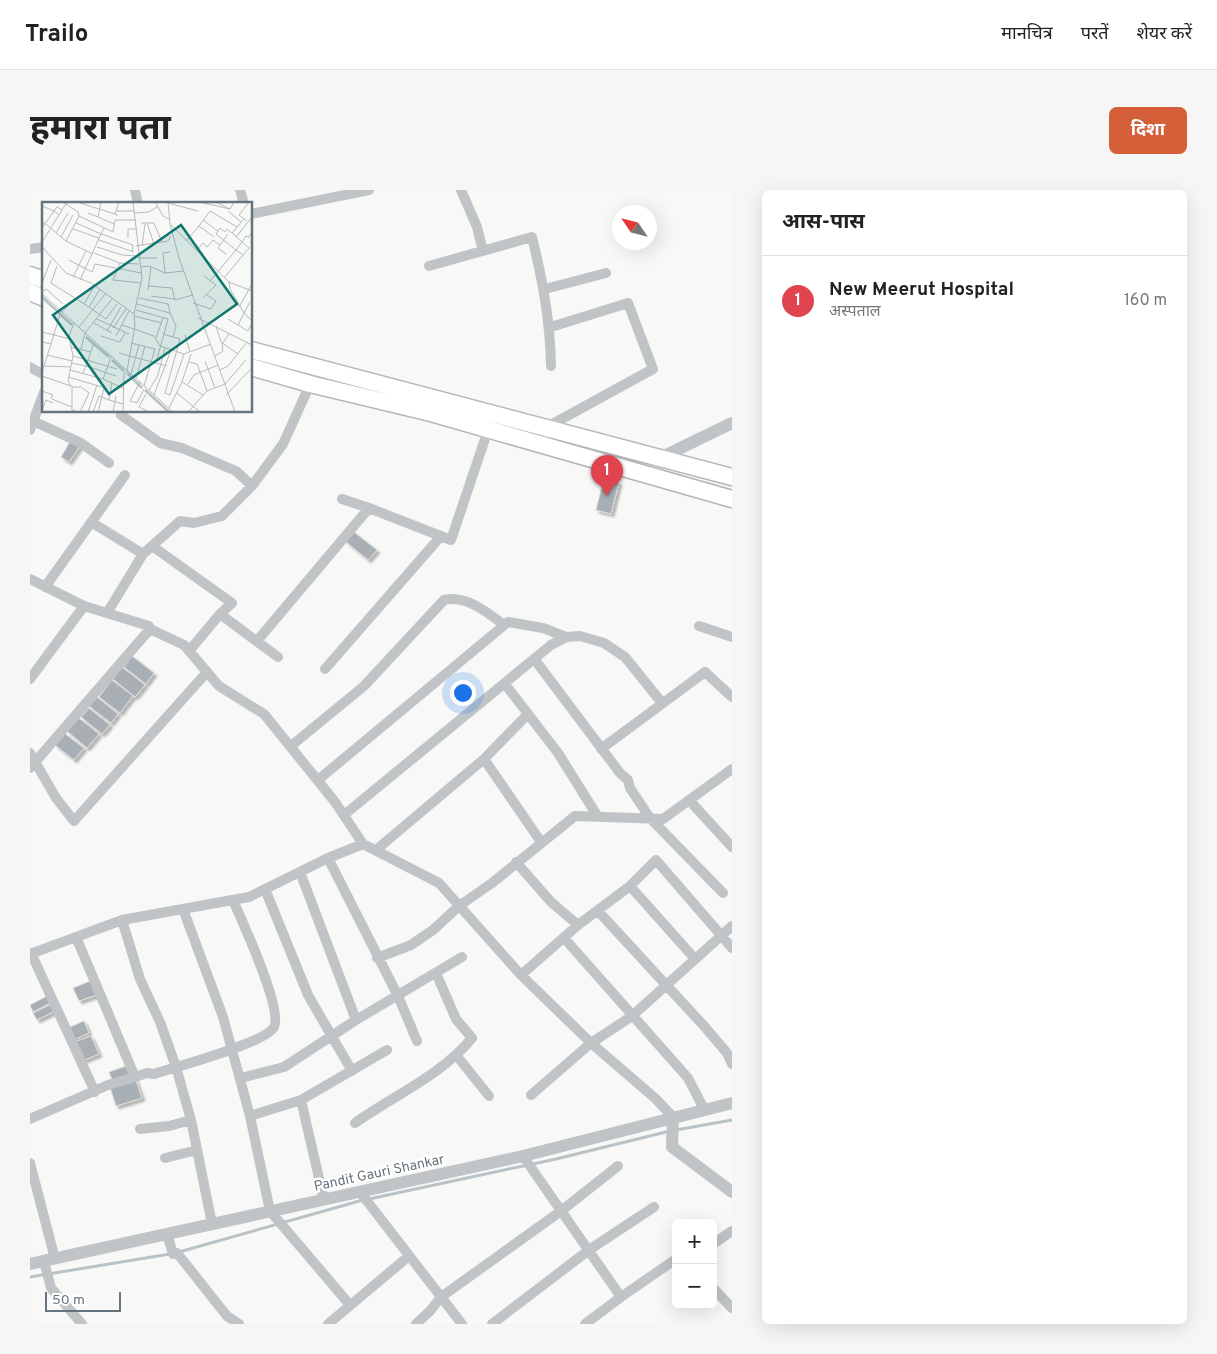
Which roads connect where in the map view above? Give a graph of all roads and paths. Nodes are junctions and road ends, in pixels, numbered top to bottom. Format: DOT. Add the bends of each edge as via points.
graph roads {
  1 [pos="369,190"];
  2 [pos="461,190"];
  3 [pos="252,214"];
  4 [pos="483,251"];
  5 [pos="429,266"];
  6 [pos="606,274"];
  7 [pos="30,275"];
  8 [pos="42,279"];
  9 [pos="545,289"];
  10 [pos="30,292"];
  11 [pos="42,297"];
  12 [pos="550,327"];
  13 [pos="252,350"];
  14 [pos="252,366"];
  15 [pos="551,366"];
  16 [pos="30,367"];
  17 [pos="316,367"];
  18 [pos="42,374"];
  19 [pos="310,384"];
  20 [pos="42,398"];
  21 [pos="119,413"];
  22 [pos="493,413"];
  23 [pos="732,423"];
  24 [pos="547,427"];
  25 [pos="31,428"];
  26 [pos="488,432"];
  27 [pos="542,446"];
  28 [pos="662,457"];
  29 [pos="109,463"];
  30 [pos="125,474"];
  31 [pos="732,477"];
  32 [pos="654,478"];
  33 [pos="252,486"];
  34 [pos="342,499"];
  35 [pos="732,500"];
  36 [pos="370,508"];
  37 [pos="91,522"];
  38 [pos="441,536"];
  39 [pos="152,546"];
  40 [pos="143,554"];
  41 [pos="31,581"];
  42 [pos="45,587"];
  43 [pos="84,606"];
  44 [pos="107,613"];
  45 [pos="220,614"];
  46 [pos="504,625"];
  47 [pos="699,626"];
  48 [pos="150,629"];
  49 [pos="566,637"];
  50 [pos="732,637"];
  51 [pos="257,641"];
  52 [pos="190,651"];
  53 [pos="278,658"];
  54 [pos="535,660"];
  55 [pos="326,669"];
  56 [pos="207,672"];
  57 [pos="30,679"];
  58 [pos="505,684"];
  59 [pos="732,697"];
  60 [pos="662,703"];
  61 [pos="528,714"];
  62 [pos="291,746"];
  63 [pos="601,749"];
  64 [pos="30,753"];
  65 [pos="484,759"];
  66 [pos="33,766"];
  67 [pos="732,770"];
  68 [pos="318,780"];
  69 [pos="689,800"];
  70 [pos="344,815"];
  71 [pos="598,816"];
  72 [pos="650,818"];
  73 [pos="541,842"];
  74 [pos="363,844"];
  75 [pos="732,847"];
  76 [pos="376,850"];
  77 [pos="328,858"];
  78 [pos="516,862"];
  79 [pos="300,872"];
  80 [pos="630,886"];
  81 [pos="265,889"];
  82 [pos="723,893"];
  83 [pos="233,900"];
  84 [pos="459,906"];
  85 [pos="183,909"];
  86 [pos="598,911"];
  87 [pos="122,920"];
  88 [pos="578,925"];
  89 [pos="732,926"];
  90 [pos="721,936"];
  91 [pos="76,937"];
  92 [pos="564,938"];
  93 [pos="732,948"];
  94 [pos="31,953"];
  95 [pos="462,957"];
  96 [pos="377,958"];
  97 [pos="695,959"];
  98 [pos="436,973"];
  99 [pos="521,975"];
  100 [pos="666,986"];
  101 [pos="398,996"];
  102 [pos="632,1016"];
  103 [pos="356,1020"];
  104 [pos="332,1036"];
  105 [pos="417,1041"];
  106 [pos="591,1043"];
  107 [pos="232,1048"];
  108 [pos="386,1050"];
  109 [pos="458,1056"];
  110 [pos="732,1064"];
  111 [pos="176,1067"];
  112 [pos="352,1071"];
  113 [pos="135,1077"];
  114 [pos="241,1078"];
  115 [pos="95,1092"];
  116 [pos="531,1095"];
  117 [pos="489,1096"];
  118 [pos="301,1100"];
  119 [pos="732,1103"];
  120 [pos="704,1110"];
  121 [pos="250,1116"];
  122 [pos="673,1117"];
  123 [pos="30,1118"];
  124 [pos="191,1120"];
  125 [pos="355,1123"];
  126 [pos="140,1129"];
  127 [pos="197,1150"];
  128 [pos="523,1156"];
  129 [pos="166,1158"];
  130 [pos="30,1163"];
  131 [pos="618,1166"];
  132 [pos="360,1192"];
  133 [pos="732,1192"];
  134 [pos="324,1200"];
  135 [pos="654,1208"];
  136 [pos="270,1211"];
  137 [pos="561,1211"];
  138 [pos="212,1224"];
  139 [pos="732,1231"];
  140 [pos="166,1234"];
  141 [pos="717,1241"];
  142 [pos="589,1250"];
  143 [pos="409,1256"];
  144 [pos="48,1262"];
  145 [pos="672,1262"];
  146 [pos="30,1264"];
  147 [pos="717,1292"];
  148 [pos="441,1297"];
  149 [pos="621,1297"];
  150 [pos="350,1305"];
  151 [pos="732,1308"];
  152 [pos="82,1324"];
  153 [pos="239,1324"];
  154 [pos="328,1324"];
  155 [pos="416,1324"];
  156 [pos="462,1324"];
  157 [pos="492,1324"];
  158 [pos="585,1324"];
  1 -- 3 [label="street"];
  2 -- 4 [label="street"];
  4 -- 5 [label="street"];
  4 -- 9 [label="street" via="532,237"];
  6 -- 9 [label="street"];
  7 -- 8 [label="main road"];
  9 -- 12 [label="street"];
  10 -- 11 [label="main road"];
  12 -- 15 [label="street"];
  12 -- 24 [label="street" via="628,302 653,369"];
  13 -- 17 [label="main road"];
  14 -- 19 [label="main road"];
  16 -- 18 [label="street"];
  17 -- 19 [label="street"];
  17 -- 22 [label="main road"];
  19 -- 26 [label="main road"];
  19 -- 33 [label="street" via="283,444"];
  20 -- 25 [label="street"];
  21 -- 33 [label="street" via="160,443 182,448 236,471"];
  22 -- 24 [label="main road"];
  22 -- 26 [label="street"];
  23 -- 28 [label="street"];
  24 -- 27 [label="street"];
  24 -- 28 [label="main road"];
  25 -- 29 [label="street" via="81,443"];
  26 -- 27 [label="main road"];
  26 -- 38 [label="street" via="451,540"];
  27 -- 32 [label="main road"];
  28 -- 31 [label="main road"];
  28 -- 32 [label="street"];
  30 -- 37 [label="street"];
  32 -- 35 [label="main road"];
  33 -- 39 [label="street" via="222,516 194,523 180,521"];
  34 -- 36 [label="street"];
  36 -- 38 [label="street"];
  36 -- 51 [label="street"];
  37 -- 40 [label="street"];
  37 -- 42 [label="street"];
  38 -- 55 [label="street"];
  39 -- 40 [label="street"];
  39 -- 45 [label="street" via="232,603"];
  40 -- 44 [label="street"];
  41 -- 42 [label="street"];
  42 -- 43 [label="street"];
  43 -- 44 [label="street"];
  43 -- 57 [label="street"];
  44 -- 48 [label="street"];
  45 -- 51 [label="street"];
  45 -- 52 [label="street"];
  46 -- 49 [label="street" via="508,622 543,628"];
  46 -- 62 [label="street" via="484,610 454,598 444,600 364,686"];
  46 -- 68 [label="street"];
  47 -- 50 [label="street"];
  48 -- 52 [label="street"];
  48 -- 66 [label="street"];
  49 -- 54 [label="street" via="551,645"];
  49 -- 60 [label="street" via="580,636 604,642 625,657"];
  51 -- 53 [label="street"];
  52 -- 56 [label="street"];
  54 -- 58 [label="street"];
  54 -- 63 [label="street"];
  56 -- 62 [label="street" via="219,686 264,714"];
  56 -- 66 [label="street" via="74,821"];
  58 -- 61 [label="street"];
  58 -- 70 [label="street"];
  59 -- 60 [label="street" via="705,672"];
  60 -- 63 [label="street"];
  61 -- 65 [label="street"];
  61 -- 71 [label="street" via="558,752"];
  62 -- 68 [label="street"];
  63 -- 72 [label="street" via="628,780"];
  64 -- 66 [label="street"];
  65 -- 73 [label="street"];
  65 -- 76 [label="street"];
  67 -- 69 [label="street"];
  68 -- 70 [label="street"];
  69 -- 72 [label="street" via="663,818"];
  69 -- 75 [label="street"];
  70 -- 74 [label="street"];
  71 -- 72 [label="street"];
  71 -- 73 [label="street" via="575,816"];
  72 -- 82 [label="street"];
  73 -- 78 [label="street"];
  74 -- 76 [label="street"];
  74 -- 77 [label="street"];
  76 -- 84 [label="street" via="439,883"];
  77 -- 79 [label="street"];
  77 -- 96 [label="street"];
  78 -- 84 [label="street"];
  78 -- 88 [label="street" via="551,902"];
  79 -- 81 [label="street"];
  79 -- 103 [label="street"];
  80 -- 86 [label="street"];
  80 -- 90 [label="street" via="656,860"];
  80 -- 97 [label="street"];
  81 -- 83 [label="street"];
  81 -- 104 [label="street" via="308,995"];
  83 -- 85 [label="street"];
  83 -- 107 [label="street" via="272,998 276,1020 274,1028 265,1036"];
  84 -- 96 [label="street" via="411,945"];
  84 -- 99 [label="street"];
  85 -- 87 [label="street"];
  85 -- 107 [label="street"];
  86 -- 88 [label="street"];
  86 -- 100 [label="street"];
  87 -- 91 [label="street"];
  87 -- 111 [label="street" via="140,979"];
  88 -- 92 [label="street"];
  89 -- 90 [label="street"];
  90 -- 93 [label="street"];
  90 -- 97 [label="street"];
  91 -- 94 [label="street"];
  91 -- 113 [label="street"];
  92 -- 99 [label="street"];
  92 -- 102 [label="street"];
  94 -- 115 [label="street"];
  95 -- 98 [label="street"];
  96 -- 101 [label="street"];
  97 -- 100 [label="street"];
  98 -- 101 [label="street"];
  98 -- 109 [label="street" via="456,1019 472,1038"];
  99 -- 106 [label="street"];
  100 -- 102 [label="street"];
  100 -- 110 [label="street" via="727,1053"];
  101 -- 103 [label="street"];
  101 -- 105 [label="street"];
  102 -- 106 [label="street"];
  102 -- 120 [label="street" via="688,1078"];
  103 -- 104 [label="street"];
  104 -- 112 [label="street"];
  104 -- 114 [label="street" via="284,1067"];
  106 -- 116 [label="street"];
  106 -- 122 [label="street"];
  107 -- 111 [label="street"];
  107 -- 114 [label="street"];
  108 -- 112 [label="street"];
  109 -- 117 [label="street"];
  109 -- 125 [label="street" via="450,1058"];
  111 -- 113 [label="street"];
  111 -- 124 [label="street"];
  112 -- 118 [label="street"];
  113 -- 115 [label="street"];
  114 -- 121 [label="street"];
  115 -- 123 [label="street"];
  118 -- 121 [label="street"];
  118 -- 134 [label="street"];
  119 -- 120 [label="street, Pandit Gauri Shankar"];
  120 -- 122 [label="street, Pandit Gauri Shankar"];
  121 -- 136 [label="street"];
  122 -- 128 [label="street, Pandit Gauri Shankar"];
  122 -- 133 [label="street" via="672,1147"];
  124 -- 126 [label="street"];
  124 -- 127 [label="street"];
  127 -- 129 [label="street"];
  127 -- 138 [label="street"];
  128 -- 132 [label="street, Pandit Gauri Shankar"];
  128 -- 137 [label="street"];
  130 -- 144 [label="street"];
  131 -- 137 [label="street"];
  132 -- 134 [label="street, Pandit Gauri Shankar"];
  132 -- 143 [label="street"];
  134 -- 136 [label="street, Pandit Gauri Shankar"];
  135 -- 142 [label="street"];
  136 -- 138 [label="street, Pandit Gauri Shankar"];
  136 -- 150 [label="street"];
  137 -- 142 [label="street"];
  137 -- 148 [label="street"];
  138 -- 140 [label="street, Pandit Gauri Shankar"];
  139 -- 141 [label="street"];
  140 -- 144 [label="street, Pandit Gauri Shankar"];
  140 -- 153 [label="street" via="172,1254 177,1253 227,1316"];
  142 -- 149 [label="street"];
  142 -- 157 [label="street"];
  143 -- 148 [label="street"];
  143 -- 150 [label="street"];
  144 -- 146 [label="street, Pandit Gauri Shankar"];
  144 -- 152 [label="street" via="51,1288"];
  145 -- 149 [label="street"];
  147 -- 151 [label="street"];
  148 -- 155 [label="street"];
  148 -- 156 [label="street"];
  149 -- 158 [label="street"];
  150 -- 154 [label="street"];
}
